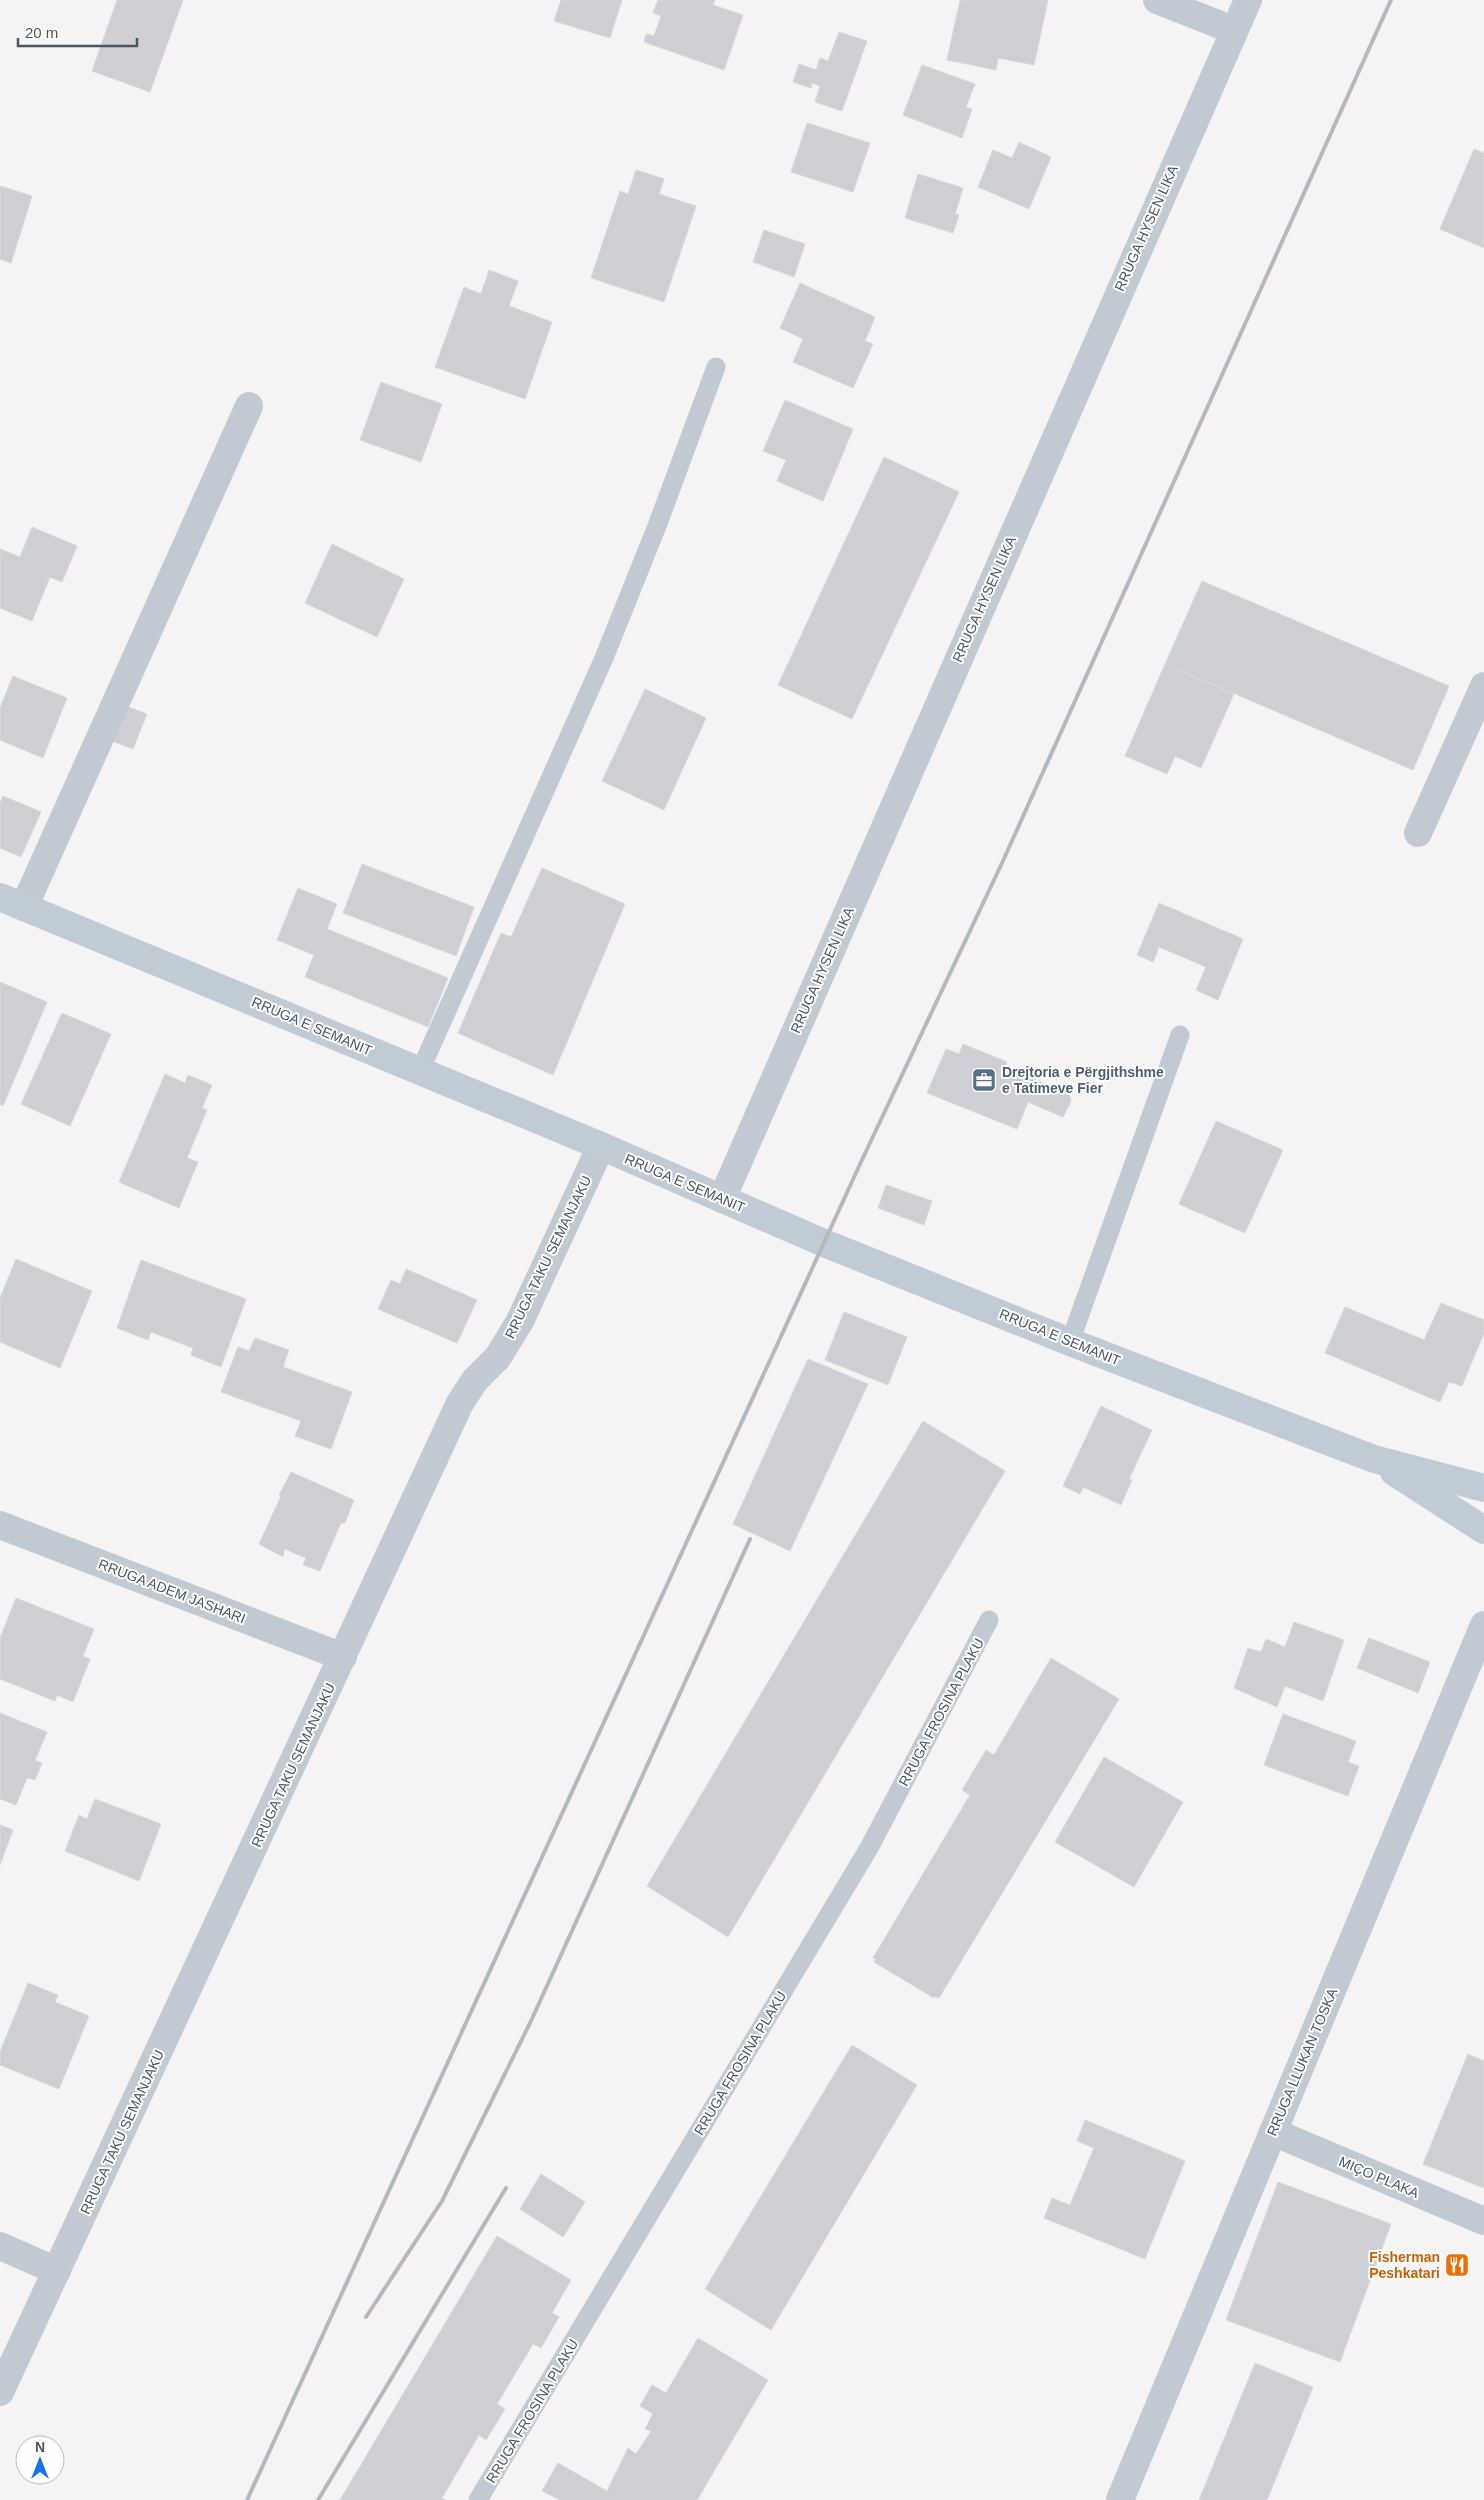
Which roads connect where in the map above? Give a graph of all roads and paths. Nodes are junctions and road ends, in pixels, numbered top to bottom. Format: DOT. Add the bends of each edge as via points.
graph roads {
  1 [pos="1157,0"];
  2 [pos="1248,0"];
  3 [pos="1233,30"];
  4 [pos="716,367"];
  5 [pos="250,406"];
  6 [pos="1484,686"];
  7 [pos="1418,833"];
  8 [pos="12,902"];
  9 [pos="1180,1035"];
  10 [pos="420,1071"];
  11 [pos="601,1146"];
  12 [pos="722,1198"];
  13 [pos="1070,1342"];
  14 [pos="1374,1460"];
  15 [pos="1484,1488"];
  16 [pos="1484,1530"];
  17 [pos="2,1531"];
  18 [pos="989,1620"];
  19 [pos="1484,1625"];
  20 [pos="343,1657"];
  21 [pos="1273,2132"];
  22 [pos="1484,2221"];
  23 [pos="0,2246"];
  24 [pos="57,2270"];
  25 [pos="0,2392"];
  26 [pos="478,2500"];
  27 [pos="1120,2500"];
  1 -- 3 [label="street"];
  2 -- 3 [label="street, RRUGA HYSEN LIKA"];
  3 -- 12 [label="street, RRUGA HYSEN LIKA"];
  4 -- 10 [label="lane" via="604,658"];
  5 -- 8 [label="street"];
  6 -- 7 [label="street"];
  8 -- 10 [label="main road, RRUGA E SEMANIT"];
  9 -- 13 [label="lane"];
  10 -- 11 [label="main road, RRUGA E SEMANIT"];
  11 -- 12 [label="main road, RRUGA E SEMANIT"];
  11 -- 20 [label="street, RRUGA TAKU SEMANJAKU" via="520,1321 498,1357 474,1380 460,1403"];
  12 -- 13 [label="main road, RRUGA E SEMANIT" via="824,1243"];
  13 -- 14 [label="main road, RRUGA E SEMANIT"];
  14 -- 15 [label="main road, RRUGA E SEMANIT"];
  14 -- 16 [label="main road, RRUGA E SEMANIT"];
  17 -- 20 [label="street, RRUGA ADEM JASHARI"];
  18 -- 26 [label="lane, RRUGA FROSINA PLAKU" via="869,1848"];
  19 -- 21 [label="street, RRUGA LLUKAN TOSKA"];
  20 -- 24 [label="street, RRUGA TAKU SEMANJAKU"];
  21 -- 22 [label="street, MIÇO PLAKA"];
  21 -- 27 [label="street, RRUGA LLUKAN TOSKA"];
  23 -- 24 [label="street"];
  24 -- 25 [label="street, RRUGA TAKU SEMANJAKU"];
}
